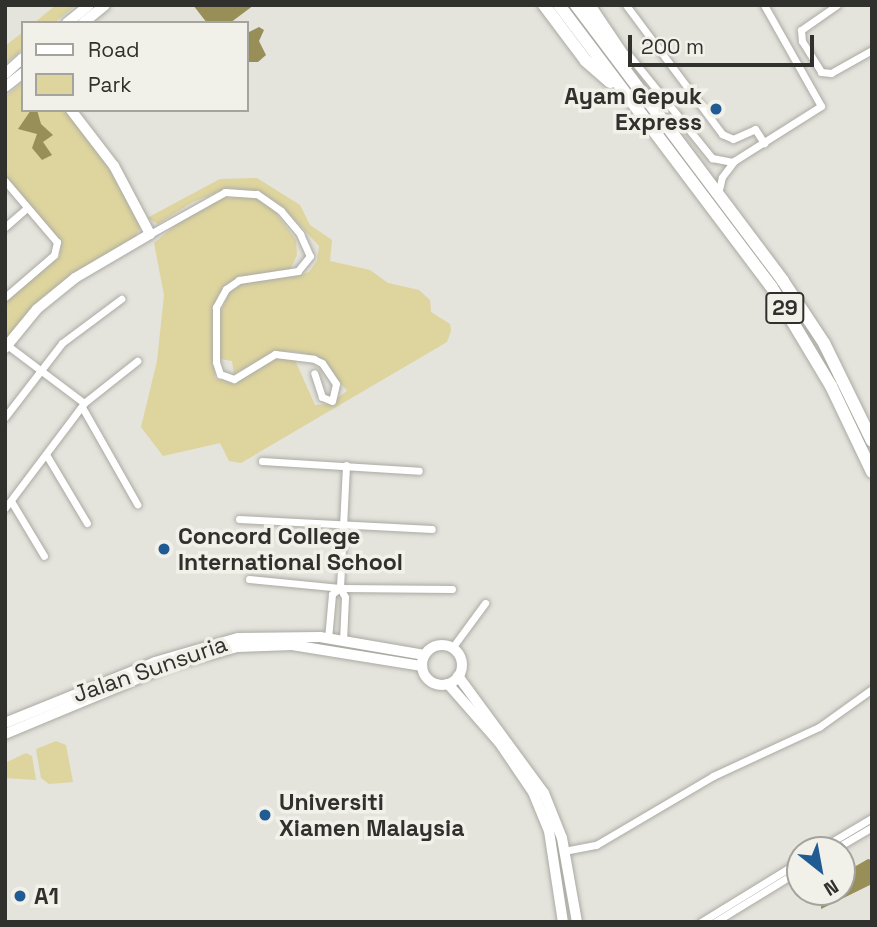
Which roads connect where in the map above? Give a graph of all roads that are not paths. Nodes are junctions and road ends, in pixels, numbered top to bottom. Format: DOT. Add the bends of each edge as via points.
graph roads {
  1 [pos="89,5"];
  2 [pos="544,5"];
  3 [pos="558,5"];
  4 [pos="576,5"];
  5 [pos="589,5"];
  6 [pos="626,5"];
  7 [pos="764,5"];
  8 [pos="836,5"];
  9 [pos="103,7"];
  10 [pos="69,21"];
  11 [pos="88,21"];
  12 [pos="613,36"];
  13 [pos="872,50"];
  14 [pos="21,60"];
  15 [pos="5,74"];
  16 [pos="21,75"];
  17 [pos="21,80"];
  18 [pos="5,90"];
  19 [pos="653,105"];
  20 [pos="635,106"];
  21 [pos="73,112"];
  22 [pos="764,144"];
  23 [pos="733,162"];
  24 [pos="5,181"];
  25 [pos="718,195"];
  26 [pos="27,208"];
  27 [pos="5,227"];
  28 [pos="150,234"];
  29 [pos="5,297"];
  30 [pos="121,299"];
  31 [pos="6,346"];
  32 [pos="137,361"];
  33 [pos="42,369"];
  34 [pos="314,373"];
  35 [pos="83,405"];
  36 [pos="5,417"];
  37 [pos="872,441"];
  38 [pos="47,456"];
  39 [pos="262,461"];
  40 [pos="346,465"];
  41 [pos="419,471"];
  42 [pos="872,472"];
  43 [pos="8,504"];
  44 [pos="137,504"];
  45 [pos="239,519"];
  46 [pos="86,523"];
  47 [pos="343,524"];
  48 [pos="432,529"];
  49 [pos="44,556"];
  50 [pos="249,579"];
  51 [pos="340,588"];
  52 [pos="452,589"];
  53 [pos="485,603"];
  54 [pos="328,639"];
  55 [pos="343,641"];
  56 [pos="452,648"];
  57 [pos="424,655"];
  58 [pos="422,666"];
  59 [pos="458,676"];
  60 [pos="448,684"];
  61 [pos="872,689"];
  62 [pos="5,723"];
  63 [pos="5,734"];
  64 [pos="872,818"];
  65 [pos="872,827"];
  66 [pos="842,836"];
  67 [pos="856,836"];
  68 [pos="564,850"];
  69 [pos="786,870"];
  70 [pos="786,879"];
  71 [pos="563,922"];
  72 [pos="579,922"];
  73 [pos="701,922"];
  74 [pos="715,922"];
  1 -- 10 [label="street"];
  2 -- 20 [label="highway" via="586,61"];
  3 -- 20 [label="highway, 29"];
  4 -- 19 [label="highway, 29"];
  5 -- 12 [label="highway"];
  6 -- 22 [label="street" via="722,134 733,139 755,129"];
  7 -- 22 [label="street" via="821,106"];
  8 -- 13 [label="street" via="801,30 802,41 821,72 838,71"];
  9 -- 11 [label="street"];
  12 -- 19 [label="highway"];
  12 -- 23 [label="street" via="712,158"];
  14 -- 15 [label="street"];
  16 -- 18 [label="street"];
  17 -- 18 [label="street"];
  19 -- 25 [label="highway, 29"];
  20 -- 42 [label="highway, 29" via="777,295 831,386"];
  21 -- 28 [label="street" via="114,166"];
  22 -- 23 [label="street"];
  23 -- 25 [label="street" via="722,177"];
  24 -- 26 [label="street"];
  25 -- 37 [label="highway, 29" via="824,343"];
  26 -- 27 [label="street"];
  26 -- 29 [label="street" via="55,236 54,255"];
  28 -- 31 [label="street" via="75,278 37,310"];
  28 -- 34 [label="street" via="225,192 257,194 281,211 300,234 310,256 298,271 239,280 226,289 216,307 216,362 220,374 234,379 275,354 314,359 336,384 332,401 322,397"];
  30 -- 33 [label="street" via="78,327"];
  31 -- 33 [label="street"];
  32 -- 35 [label="street"];
  33 -- 35 [label="street"];
  33 -- 36 [label="street"];
  35 -- 38 [label="street"];
  35 -- 44 [label="street"];
  38 -- 43 [label="street"];
  38 -- 46 [label="street"];
  39 -- 40 [label="street"];
  40 -- 41 [label="street"];
  40 -- 47 [label="street"];
  43 -- 49 [label="street"];
  45 -- 47 [label="street"];
  47 -- 48 [label="street"];
  47 -- 51 [label="street"];
  50 -- 51 [label="street"];
  51 -- 52 [label="street"];
  51 -- 54 [label="street" via="332,594"];
  51 -- 55 [label="street" via="345,597"];
  53 -- 56 [label="street"];
  54 -- 55 [label="street, Jalan Sunsuria"];
  54 -- 62 [label="street, Jalan Sunsuria" via="254,635 221,641"];
  55 -- 57 [label="street, Jalan Sunsuria"];
  56 -- 57 [label="street" via="440,645"];
  56 -- 59 [label="street" via="462,663"];
  57 -- 58 [label="street"];
  58 -- 60 [label="street" via="431,682"];
  58 -- 63 [label="street, Jalan Sunsuria" via="292,645 237,647 168,666"];
  59 -- 60 [label="street"];
  59 -- 68 [label="street" via="528,766 559,827"];
  60 -- 71 [label="street" via="506,752 538,803 551,841"];
  61 -- 68 [label="street" via="819,727 713,776 596,845"];
  64 -- 66 [label="street"];
  65 -- 67 [label="street"];
  68 -- 72 [label="street"];
  69 -- 73 [label="street"];
  70 -- 74 [label="street"];
}
